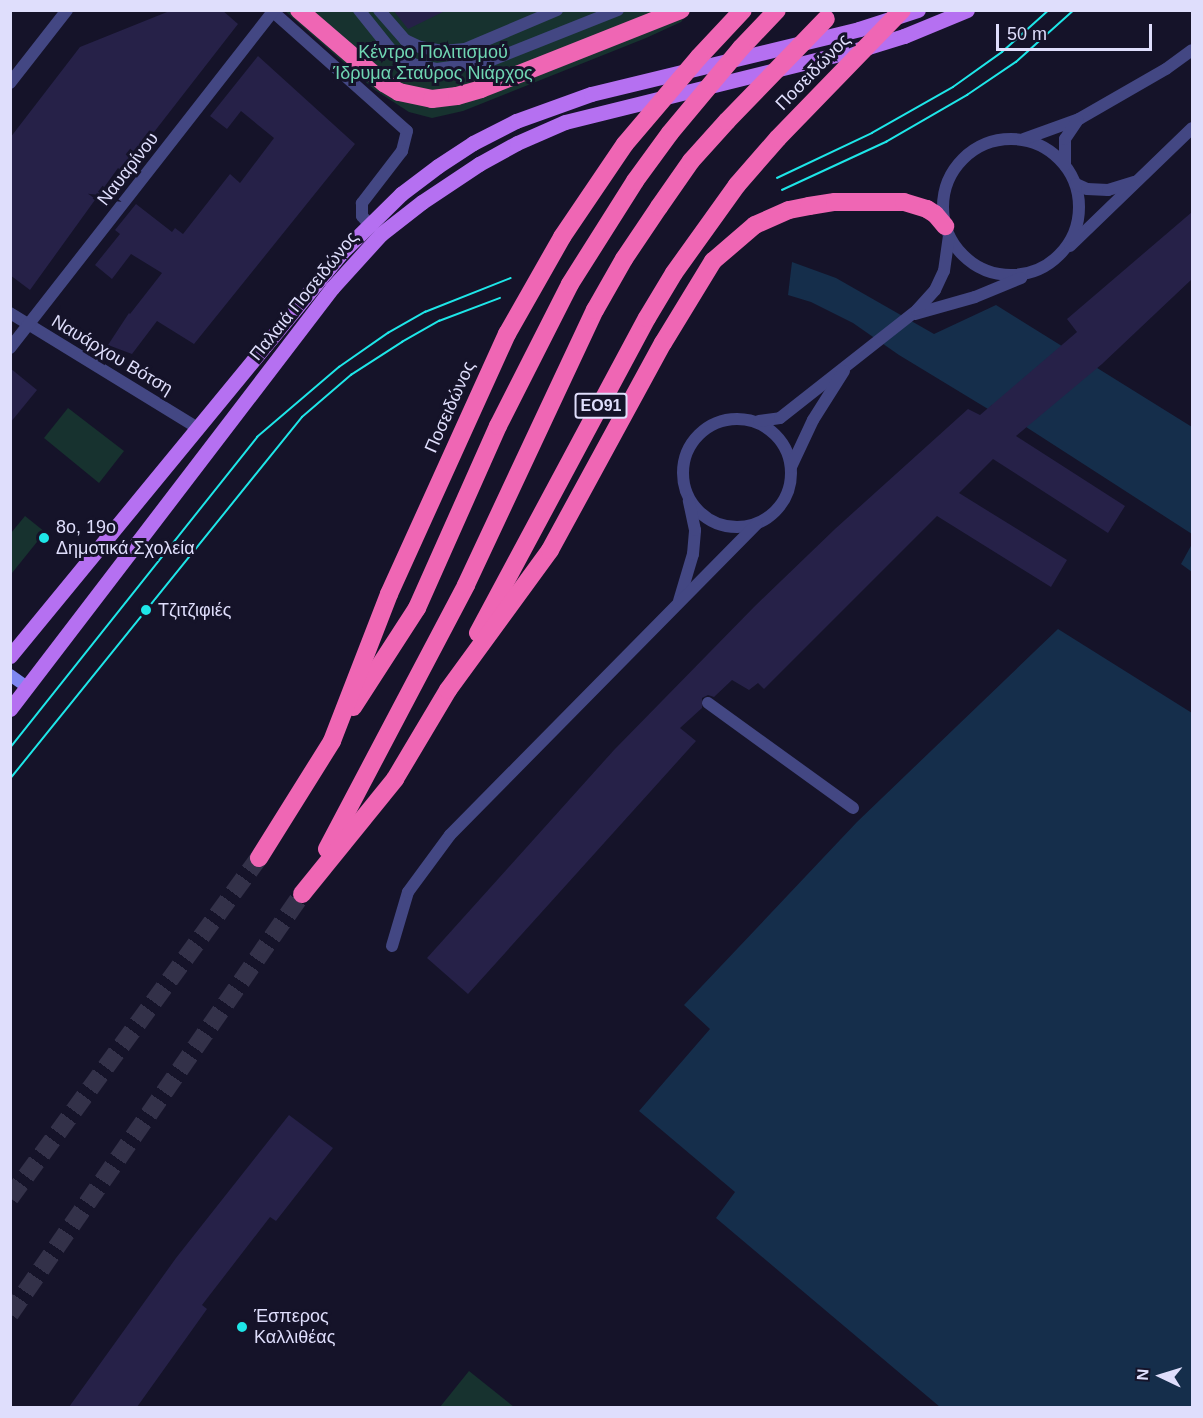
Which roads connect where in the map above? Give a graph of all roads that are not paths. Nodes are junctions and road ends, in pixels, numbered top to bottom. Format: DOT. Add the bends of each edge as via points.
graph roads {
  1 [pos="67,10"];
  2 [pos="299,10"];
  3 [pos="359,10"];
  4 [pos="379,10"];
  5 [pos="557,10"];
  6 [pos="618,10"];
  7 [pos="681,10"];
  8 [pos="742,10"];
  9 [pos="777,10"];
  10 [pos="902,10"];
  11 [pos="918,10"];
  12 [pos="967,10"];
  13 [pos="273,11"];
  14 [pos="830,15"];
  15 [pos="1192,50"];
  16 [pos="10,83"];
  17 [pos="1079,119"];
  18 [pos="1192,128"];
  19 [pos="1024,139"];
  20 [pos="1065,165"];
  21 [pos="1138,180"];
  22 [pos="1076,184"];
  23 [pos="369,224"];
  24 [pos="947,232"];
  25 [pos="1057,258"];
  26 [pos="1037,271"];
  27 [pos="10,313"];
  28 [pos="909,317"];
  29 [pos="29,326"];
  30 [pos="10,348"];
  31 [pos="850,362"];
  32 [pos="754,421"];
  33 [pos="196,427"];
  34 [pos="791,467"];
  35 [pos="687,495"];
  36 [pos="757,524"];
  37 [pos="678,605"];
  38 [pos="10,656"];
  39 [pos="10,675"];
  40 [pos="27,687"];
  41 [pos="448,690"];
  42 [pos="708,703"];
  43 [pos="10,709"];
  44 [pos="332,741"];
  45 [pos="853,808"];
  46 [pos="259,858"];
  47 [pos="392,946"];
  1 -- 16 [label="street"];
  2 -- 7 [label="highway" via="384,83 399,92 432,99 481,89"];
  3 -- 6 [label="street" via="391,50 413,64 437,69 487,62"];
  4 -- 5 [label="street" via="405,40 443,51 465,49"];
  8 -- 44 [label="highway, Ποσειδώνος, bridge" via="625,144 562,237 507,334 389,594"];
  9 -- 44 [label="highway, bridge" via="670,132 570,284 498,426 417,608"];
  10 -- 41 [label="highway, Ποσειδώνος / ΕΟ91, bridge" via="778,138 704,230 647,318"];
  11 -- 23 [label="main road, Παλαιά Ποσειδώνος" via="859,29 600,92 545,110 473,143 401,194"];
  12 -- 40 [label="main road, Παλαιά Ποσειδώνος" via="886,42 565,122 517,143 422,201 381,234 332,288"];
  13 -- 23 [label="street" via="407,131 402,150 362,203 363,216"];
  13 -- 29 [label="street, Ναυαρίνου"];
  14 -- 41 [label="highway, bridge" via="691,161 624,259 595,310 456,606 307,887 395,779"];
  15 -- 17 [label="street"];
  17 -- 19 [label="street"];
  17 -- 20 [label="street" via="1065,139"];
  18 -- 21 [label="street"];
  19 -- 20 [label="street" via="1054,153"];
  19 -- 24 [label="street" via="984,144 954,168 943,196"];
  20 -- 22 [label="street"];
  21 -- 22 [label="street" via="1108,190"];
  21 -- 25 [label="street"];
  22 -- 25 [label="street" via="1077,224 1070,243"];
  23 -- 33 [label="main road, Παλαιά Ποσειδώνος" via="293,308"];
  24 -- 26 [label="street" via="960,254 977,267 996,275 1017,276"];
  24 -- 28 [label="street" via="944,271 935,290"];
  24 -- 41 [label="highway" via="935,214 912,203 835,202 773,216 726,248 699,281 550,550"];
  25 -- 26 [label="street"];
  26 -- 28 [label="street" via="975,297"];
  27 -- 29 [label="street, Ναυάρχου Βότση"];
  28 -- 31 [label="street"];
  29 -- 30 [label="street, Ναυαρίνου"];
  29 -- 33 [label="street, Ναυάρχου Βότση"];
  31 -- 32 [label="street" via="780,418"];
  31 -- 34 [label="street" via="813,420"];
  32 -- 34 [label="street" via="780,439"];
  32 -- 35 [label="street" via="723,420 697,436 683,464"];
  33 -- 38 [label="main road"];
  34 -- 36 [label="street" via="784,501"];
  35 -- 36 [label="street" via="709,520 741,528"];
  35 -- 37 [label="street" via="695,530 693,554"];
  36 -- 37 [label="street"];
  37 -- 47 [label="street" via="450,835 408,892"];
  39 -- 40 [label="main road"];
  40 -- 43 [label="main road"];
  42 -- 45 [label="street"];
  44 -- 46 [label="highway, Ποσειδώνος"];
}
